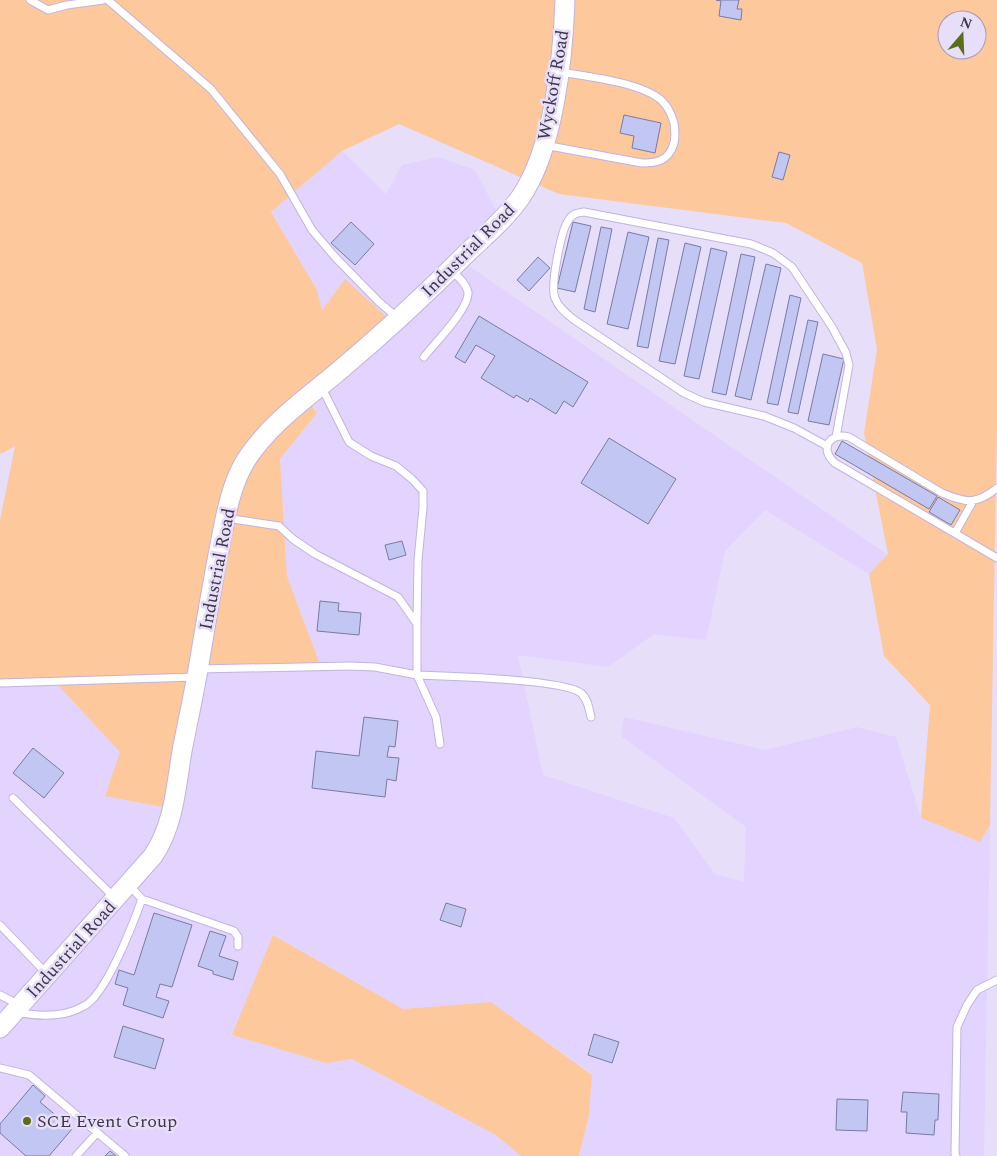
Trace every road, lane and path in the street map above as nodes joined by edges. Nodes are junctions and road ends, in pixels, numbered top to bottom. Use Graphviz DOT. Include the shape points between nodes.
graph roads {
  1 [pos="30,0"];
  2 [pos="103,0"];
  3 [pos="108,0"];
  4 [pos="565,0"];
  5 [pos="559,72"];
  6 [pos="544,145"];
  7 [pos="535,169"];
  8 [pos="450,270"];
  9 [pos="398,318"];
  10 [pos="424,357"];
  11 [pos="321,386"];
  12 [pos="836,437"];
  13 [pos="827,446"];
  14 [pos="997,488"];
  15 [pos="973,501"];
  16 [pos="225,518"];
  17 [pos="955,533"];
  18 [pos="997,558"];
  19 [pos="416,623"];
  20 [pos="197,674"];
  21 [pos="417,675"];
  22 [pos="0,683"];
  23 [pos="591,717"];
  24 [pos="440,744"];
  25 [pos="13,798"];
  26 [pos="128,884"];
  27 [pos="116,898"];
  28 [pos="142,900"];
  29 [pos="0,925"];
  30 [pos="238,946"];
  31 [pos="48,974"];
  32 [pos="997,980"];
  33 [pos="0,995"];
  34 [pos="17,1008"];
  35 [pos="0,1028"];
  36 [pos="0,1068"];
  37 [pos="97,1133"];
  38 [pos="76,1156"];
  39 [pos="124,1156"];
  40 [pos="956,1156"];
  1 -- 2 [label="lane" via="48,10"];
  3 -- 9 [label="lane" via="211,89 280,174 312,230"];
  4 -- 5 [label="street, Wyckoff Road"];
  5 -- 6 [label="street, Wyckoff Road"];
  5 -- 6 [label="lane" via="630,86 663,102 672,116 673,146 667,157 656,163 642,163"];
  6 -- 7 [label="street, Wyckoff Road"];
  7 -- 8 [label="street, Industrial Road" via="520,198"];
  8 -- 9 [label="street, Industrial Road"];
  8 -- 10 [label="lane" via="464,282 468,292 466,301"];
  9 -- 11 [label="street, Industrial Road"];
  11 -- 16 [label="street, Industrial Road" via="284,416 257,445 236,481"];
  11 -- 19 [label="lane" via="349,442 396,466 423,491"];
  12 -- 13 [label="lane"];
  12 -- 13 [label="lane" via="849,365 846,353 792,266 773,252 751,244 584,212 574,214 564,231 554,281 555,299 561,309 684,394 764,416"];
  12 -- 15 [label="lane" via="849,437 942,493"];
  13 -- 17 [label="lane" via="829,458 836,463"];
  14 -- 15 [label="lane" via="986,497"];
  15 -- 17 [label="lane"];
  16 -- 19 [label="lane" via="278,526 316,554 398,597"];
  16 -- 20 [label="street, Industrial Road"];
  17 -- 18 [label="lane"];
  19 -- 21 [label="lane"];
  20 -- 21 [label="lane" via="350,666"];
  20 -- 22 [label="lane"];
  20 -- 26 [label="street, Industrial Road" via="169,825 153,856"];
  21 -- 23 [label="lane" via="537,681 568,688 580,692"];
  21 -- 24 [label="lane" via="436,717"];
  25 -- 27 [label="lane"];
  26 -- 27 [label="street, Industrial Road"];
  26 -- 28 [label="lane"];
  27 -- 31 [label="street, Industrial Road"];
  28 -- 30 [label="lane" via="234,931"];
  28 -- 34 [label="lane" via="105,984 86,1006 62,1014 36,1016"];
  29 -- 31 [label="lane"];
  31 -- 34 [label="street, Industrial Road"];
  32 -- 40 [label="lane" via="977,990 957,1027"];
  33 -- 34 [label="lane"];
  34 -- 35 [label="street, Industrial Road"];
  36 -- 37 [label="lane" via="29,1075"];
  37 -- 38 [label="lane"];
  37 -- 39 [label="lane"];
}
